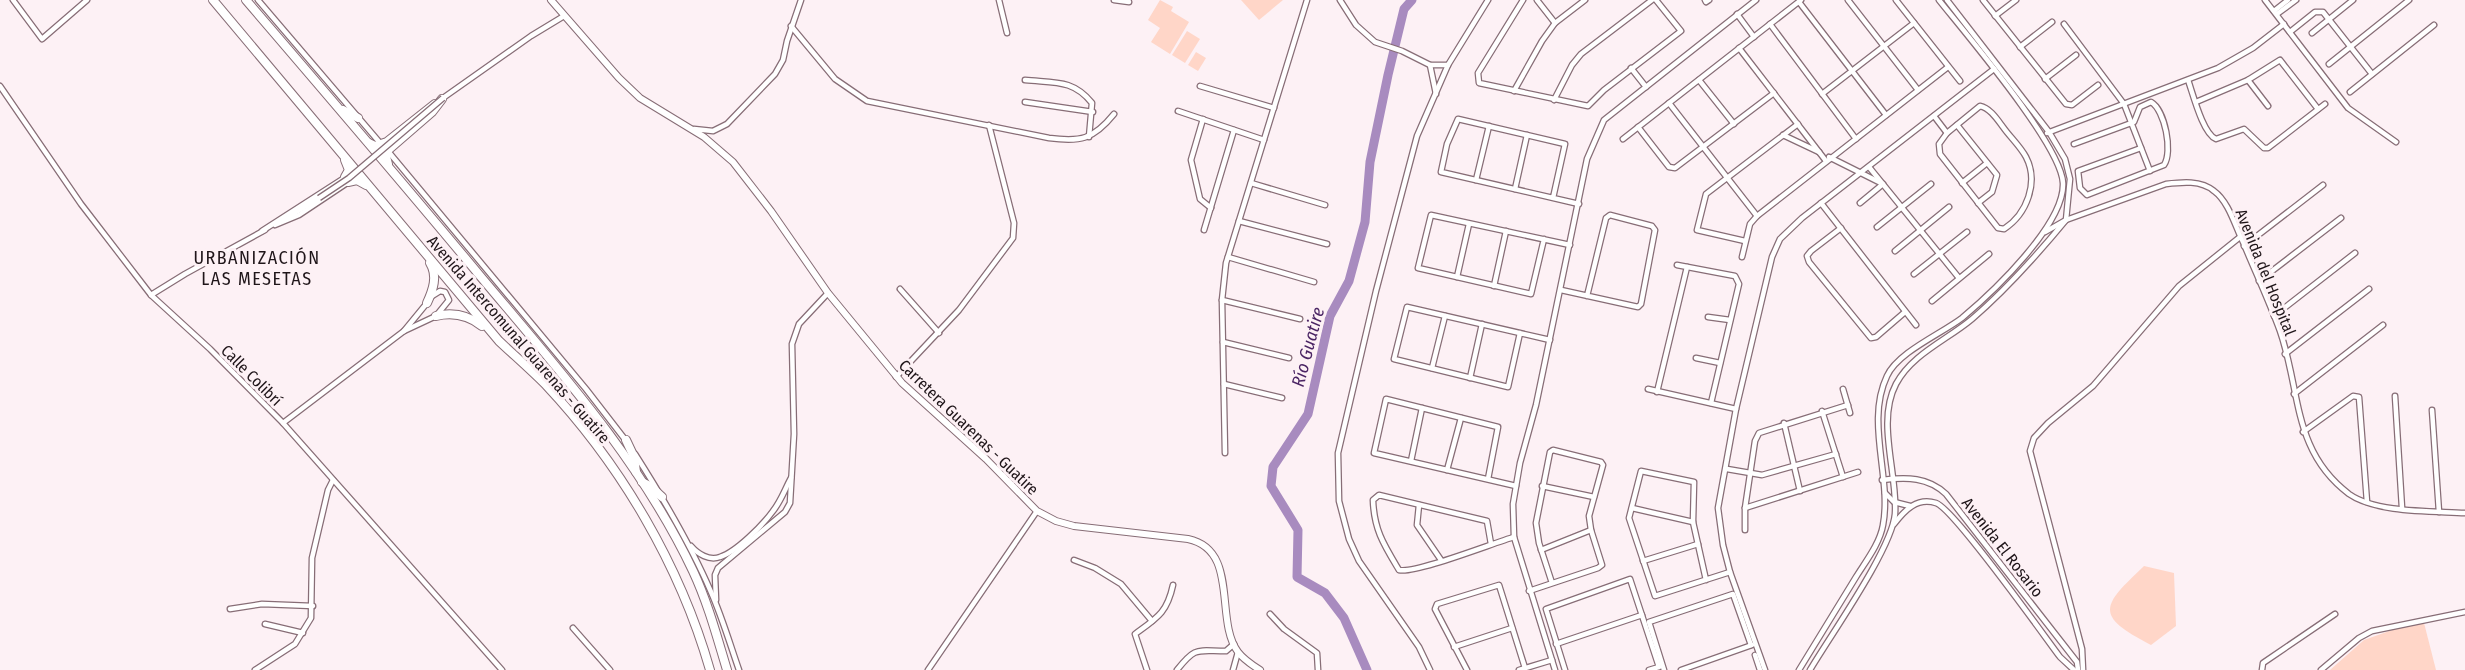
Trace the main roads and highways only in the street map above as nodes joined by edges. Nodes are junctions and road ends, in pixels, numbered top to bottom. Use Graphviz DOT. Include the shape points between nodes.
graph roads {
  1 [pos="213,0"];
  2 [pos="246,0"];
  3 [pos="551,0"];
  4 [pos="443,98"];
  5 [pos="337,106"];
  6 [pos="358,118"];
  7 [pos="369,142"];
  8 [pos="336,146"];
  9 [pos="384,148"];
  10 [pos="391,170"];
  11 [pos="377,194"];
  12 [pos="423,251"];
  13 [pos="428,303"];
  14 [pos="436,316"];
  15 [pos="499,341"];
  16 [pos="626,440"];
  17 [pos="636,474"];
  18 [pos="642,482"];
  19 [pos="662,497"];
  20 [pos="710,670"];
  21 [pos="727,670"];
  22 [pos="1260,670"];
  1 -- 8 [label="highway, Avenida Intercomunal Guarenas - Guatire"];
  2 -- 5 [label="highway, Avenida Intercomunal Guarenas - Guatire"];
  3 -- 22 [label="main road, Carretera Guarenas - Guatire" via="627,87 719,148 743,174 828,293 896,377 1037,511 1074,526 1188,539 1205,545 1220,571 1234,644"];
  4 -- 9 [label="highway"];
  5 -- 6 [label="highway"];
  5 -- 7 [label="highway, Avenida Intercomunal Guarenas - Guatire"];
  7 -- 9 [label="highway"];
  7 -- 10 [label="highway, Avenida Intercomunal Guarenas - Guatire"];
  8 -- 11 [label="highway, Avenida Intercomunal Guarenas - Guatire"];
  8 -- 11 [label="highway" via="349,166 347,180 357,180"];
  9 -- 10 [label="highway"];
  10 -- 17 [label="highway, Avenida Intercomunal Guarenas - Guatire" via="609,431"];
  11 -- 12 [label="highway, Avenida Intercomunal Guarenas - Guatire"];
  12 -- 13 [label="highway" via="434,276"];
  12 -- 15 [label="highway, Avenida Intercomunal Guarenas - Guatire"];
  14 -- 15 [label="highway" via="455,314 471,319"];
  15 -- 20 [label="highway, Avenida Intercomunal Guarenas - Guatire" via="546,386 596,445 625,488 651,529 675,579"];
  16 -- 17 [label="highway"];
  17 -- 18 [label="highway, Avenida Intercomunal Guarenas - Guatire"];
  18 -- 19 [label="highway"];
  18 -- 21 [label="highway, Avenida Intercomunal Guarenas - Guatire" via="693,571"];
}
